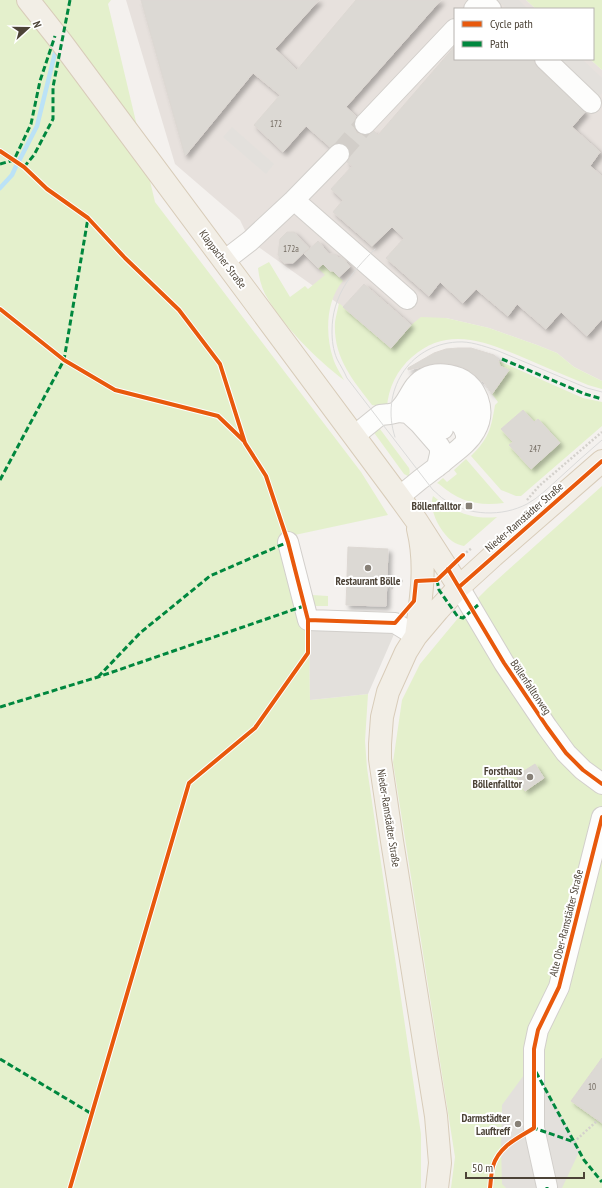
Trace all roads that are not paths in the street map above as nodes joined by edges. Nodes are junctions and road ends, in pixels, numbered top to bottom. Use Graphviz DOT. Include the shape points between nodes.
graph roads {
  1 [pos="28,0"];
  2 [pos="482,0"];
  3 [pos="475,8"];
  4 [pos="490,8"];
  5 [pos="454,30"];
  6 [pos="545,60"];
  7 [pos="591,102"];
  8 [pos="366,124"];
  9 [pos="339,154"];
  10 [pos="294,200"];
  11 [pos="224,261"];
  12 [pos="408,299"];
  13 [pos="406,400"];
  14 [pos="354,436"];
  15 [pos="465,441"];
  16 [pos="602,461"];
  17 [pos="437,466"];
  18 [pos="399,497"];
  19 [pos="416,520"];
  20 [pos="288,542"];
  21 [pos="459,587"];
  22 [pos="416,636"];
  23 [pos="602,784"];
  24 [pos="602,817"];
  25 [pos="437,1188"];
  26 [pos="547,1188"];
  1 -- 11 [label="main road, Klappacher Straße"];
  2 -- 3 [label="street"];
  2 -- 4 [label="street"];
  5 -- 8 [label="street"];
  6 -- 7 [label="street"];
  9 -- 10 [label="street"];
  10 -- 11 [label="street" via="250,241"];
  10 -- 12 [label="street"];
  11 -- 14 [label="main road, Klappacher Straße"];
  13 -- 14 [label="street" via="390,414 380,415"];
  13 -- 15 [label="street" via="419,385 424,386 463,427"];
  13 -- 15 [label="street" via="423,379 432,375 457,377 471,386 477,397 480,416"];
  13 -- 17 [label="street" via="402,412 408,413 420,424 441,450"];
  14 -- 18 [label="main road, Klappacher Straße"];
  15 -- 17 [label="street"];
  16 -- 21 [label="main road, Nieder-Ramstädter Straße"];
  17 -- 18 [label="street"];
  18 -- 19 [label="main road, Klappacher Straße"];
  19 -- 21 [label="main road, Klappacher Straße"];
  19 -- 22 [label="main road, Klappacher Straße" via="423,558"];
  20 -- 22 [label="street" via="308,620 395,623"];
  21 -- 22 [label="main road, Nieder-Ramstädter Straße"];
  21 -- 23 [label="street, Böllenfalltorweg" via="504,663 547,727 566,753"];
  22 -- 25 [label="main road, Nieder-Ramstädter Straße" via="388,692 382,717 380,759 436,1116 440,1163"];
  24 -- 26 [label="street, Alte Ober-Ramstädter Straße" via="559,987 538,1030 534,1049 534,1128"];
}
